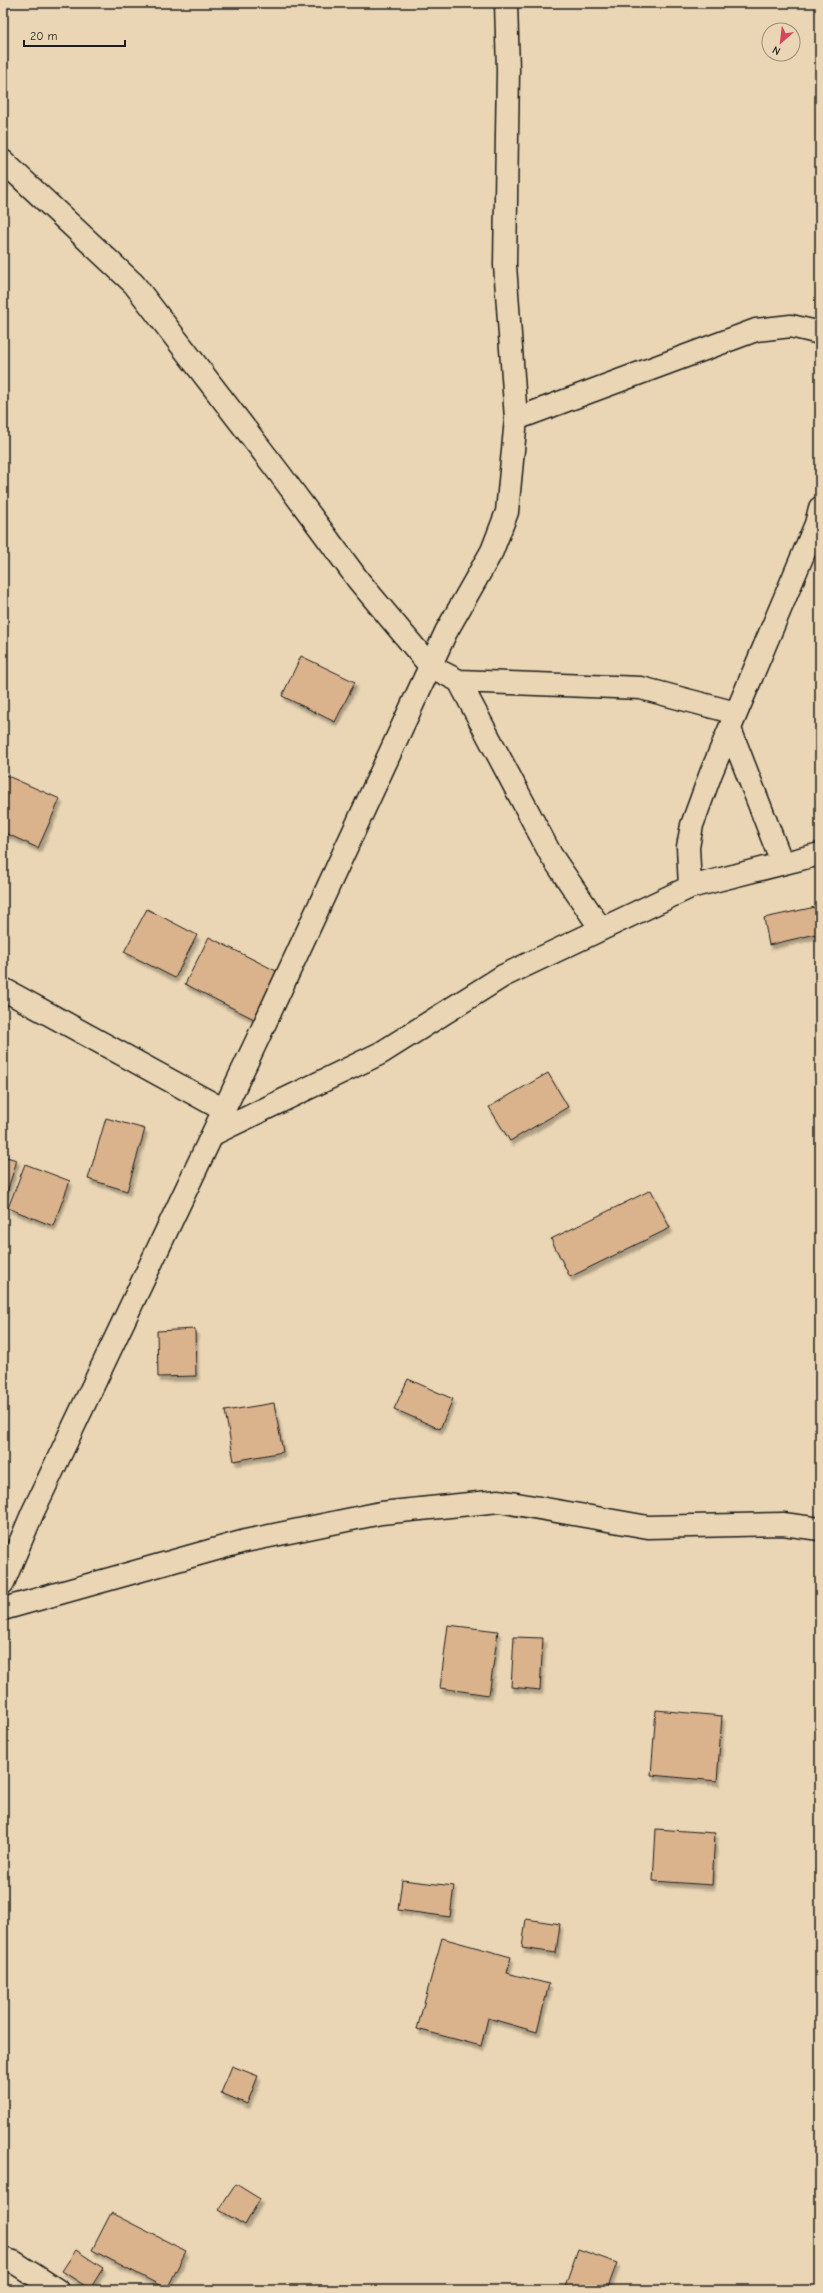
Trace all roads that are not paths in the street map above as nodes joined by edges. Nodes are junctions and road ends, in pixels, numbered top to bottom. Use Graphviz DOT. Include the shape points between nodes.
graph roads {
  1 [pos="506,3"];
  2 [pos="3,161"];
  3 [pos="820,333"];
  4 [pos="516,419"];
  5 [pos="820,508"];
  6 [pos="430,666"];
  7 [pos="459,680"];
  8 [pos="733,721"];
  9 [pos="820,854"];
  10 [pos="782,864"];
  11 [pos="690,887"];
  12 [pos="601,928"];
  13 [pos="3,989"];
  14 [pos="224,1110"];
  15 [pos="213,1134"];
  16 [pos="820,1529"];
  17 [pos="3,1583"];
  18 [pos="3,1609"];
  19 [pos="3,2259"];
  20 [pos="57,2290"];
  1 -- 4 [label="street" via="508,70 505,264"];
  2 -- 6 [label="street" via="134,284 359,581"];
  3 -- 4 [label="street" via="791,326 756,330"];
  4 -- 6 [label="street" via="507,512 492,551 446,632"];
  5 -- 8 [label="street" via="816,524"];
  6 -- 7 [label="street"];
  6 -- 14 [label="street"];
  7 -- 8 [label="street" via="641,688"];
  7 -- 12 [label="street" via="551,855"];
  8 -- 10 [label="street"];
  8 -- 11 [label="street" via="692,825 688,847"];
  9 -- 10 [label="street"];
  10 -- 11 [label="street"];
  11 -- 12 [label="street"];
  12 -- 15 [label="street" via="503,976 381,1054"];
  13 -- 14 [label="street"];
  14 -- 15 [label="street"];
  15 -- 17 [label="street" via="33,1512"];
  16 -- 18 [label="street" via="783,1524 648,1527 499,1501 381,1513 245,1541"];
  19 -- 20 [label="street" via="14,2262"];
}
